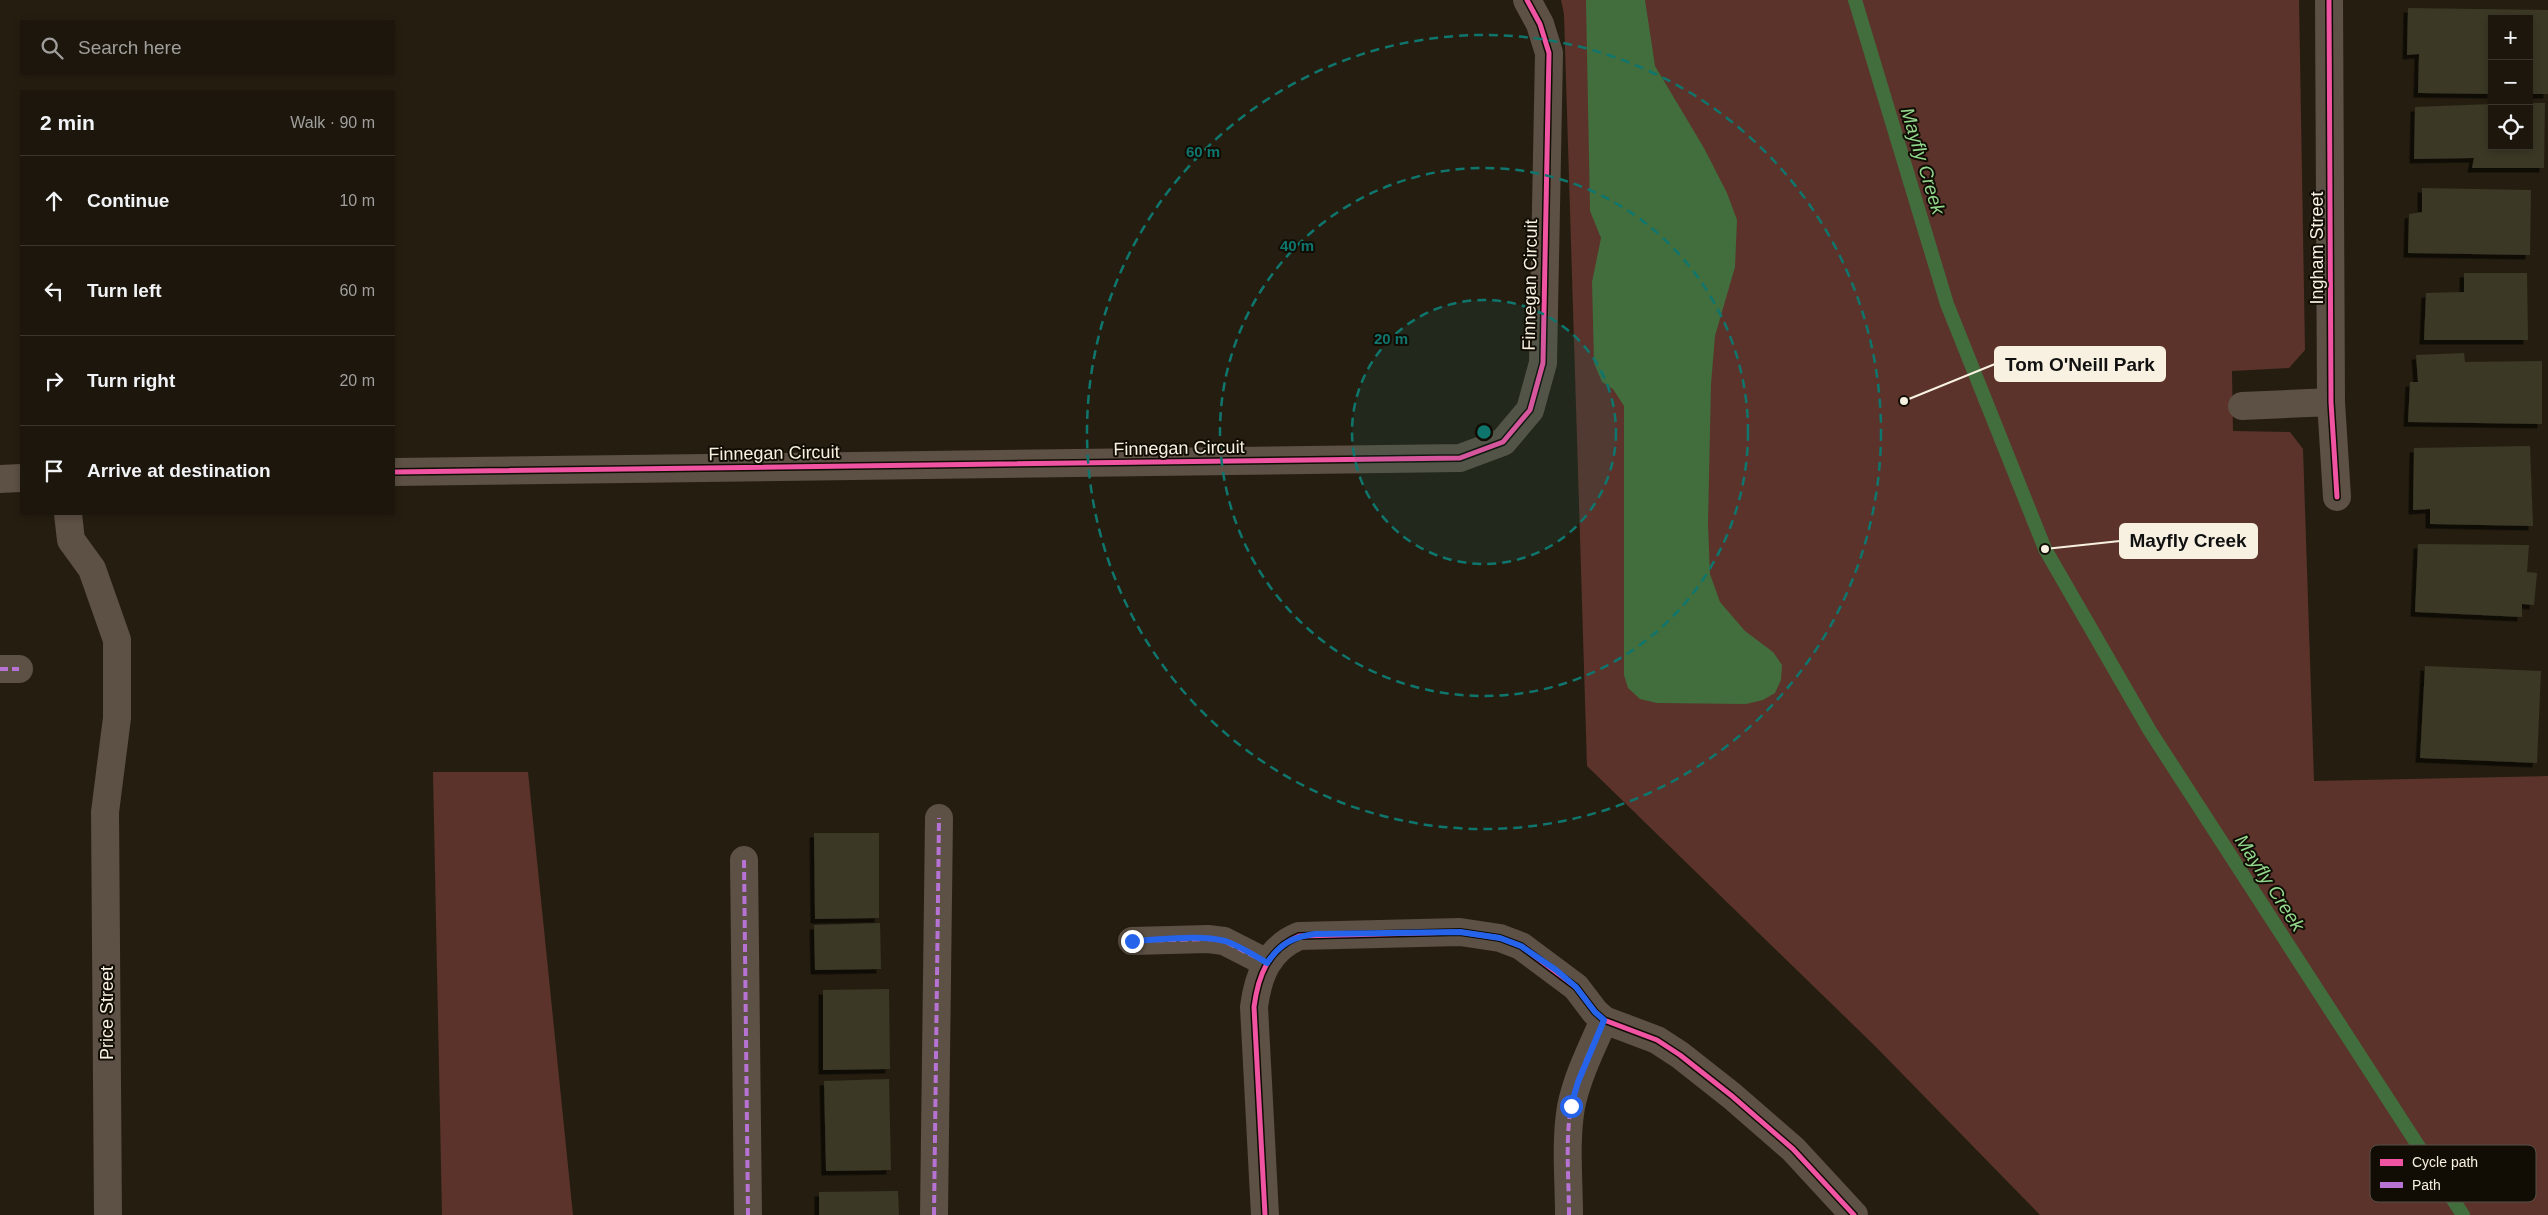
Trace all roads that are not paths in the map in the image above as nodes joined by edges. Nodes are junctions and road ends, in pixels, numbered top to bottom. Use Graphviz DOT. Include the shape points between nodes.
graph roads {
  1 [pos="1526,0"];
  2 [pos="2330,0"];
  3 [pos="2331,402"];
  4 [pos="2242,406"];
  5 [pos="395,472"];
  6 [pos="20,478"];
  7 [pos="0,479"];
  8 [pos="2337,496"];
  9 [pos="68,515"];
  10 [pos="939,818"];
  11 [pos="744,860"];
  12 [pos="1132,941"];
  13 [pos="1267,963"];
  14 [pos="1604,1020"];
  15 [pos="108,1215"];
  16 [pos="748,1215"];
  17 [pos="934,1215"];
  18 [pos="1265,1215"];
  19 [pos="1569,1215"];
  20 [pos="1854,1215"];
  1 -- 5 [label="street, Finnegan Circuit" via="1540,24 1548,53 1543,363 1530,410 1503,442 1460,458"];
  2 -- 3 [label="street, Ingham Street"];
  3 -- 4 [label="street"];
  3 -- 8 [label="street, Ingham Street"];
  6 -- 7 [label="street"];
  9 -- 15 [label="street, Price Street" via="71,540 92,569 117,640 117,718 105,812"];
  10 -- 17 [label="street"];
  11 -- 16 [label="street"];
  12 -- 13 [label="street" via="1224,941"];
  13 -- 14 [label="street" via="1276,949 1299,936 1481,934 1521,946 1534,955 1576,987"];
  13 -- 18 [label="street" via="1260,977 1254,1008"];
  14 -- 19 [label="street" via="1571,1106 1568,1129"];
  14 -- 20 [label="street" via="1657,1040 1680,1055 1793,1149"];
}
